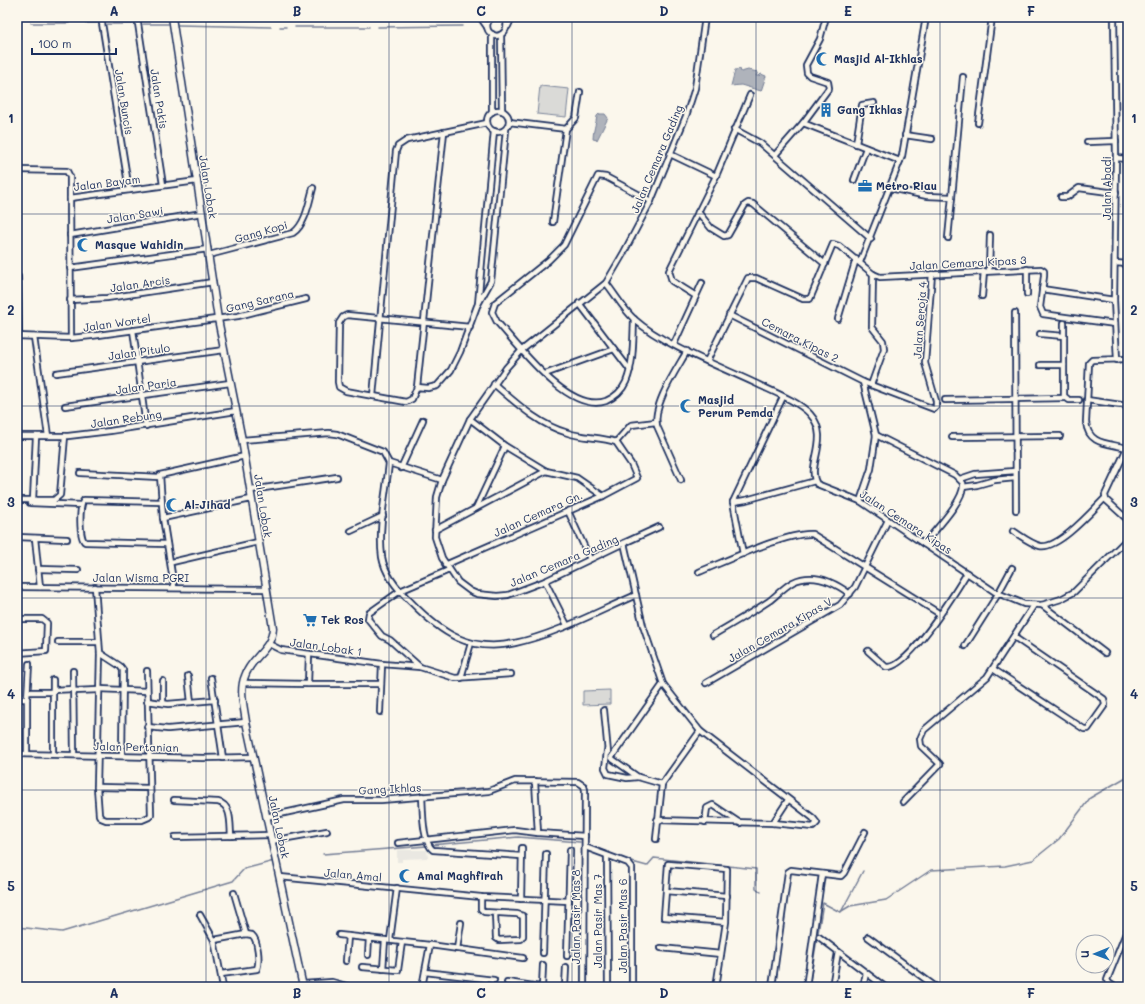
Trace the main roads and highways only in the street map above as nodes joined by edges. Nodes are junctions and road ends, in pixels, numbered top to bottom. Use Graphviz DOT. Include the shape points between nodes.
graph roads {
  1 [pos="172,17"];
  2 [pos="303,986"];
  1 -- 2 [label="main road, Jalan Lobak" via="218,319 245,456 273,628 269,644 249,666 243,683 246,722"];
}
